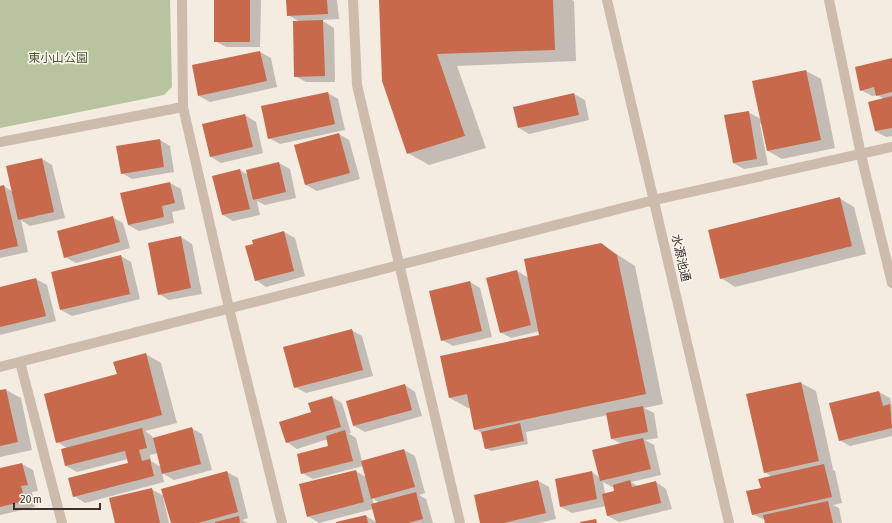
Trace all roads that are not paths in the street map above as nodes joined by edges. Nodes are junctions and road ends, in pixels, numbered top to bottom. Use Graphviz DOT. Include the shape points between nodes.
graph roads {
  1 [pos="182,0"];
  2 [pos="353,0"];
  3 [pos="607,0"];
  4 [pos="829,0"];
  5 [pos="183,107"];
  6 [pos="0,142"];
  7 [pos="892,147"];
  8 [pos="861,155"];
  9 [pos="654,200"];
  10 [pos="398,264"];
  11 [pos="892,283"];
  12 [pos="229,308"];
  13 [pos="20,362"];
  14 [pos="0,366"];
  15 [pos="62,523"];
  16 [pos="282,523"];
  17 [pos="460,523"];
  18 [pos="729,523"];
  1 -- 5 [label="street"];
  2 -- 10 [label="street" via="357,85"];
  3 -- 9 [label="street, 水源池通"];
  4 -- 8 [label="street"];
  5 -- 6 [label="street"];
  5 -- 12 [label="street"];
  7 -- 8 [label="street"];
  8 -- 9 [label="street"];
  8 -- 11 [label="street"];
  9 -- 10 [label="street"];
  9 -- 18 [label="street, 水源池通"];
  10 -- 12 [label="street"];
  10 -- 17 [label="street"];
  12 -- 13 [label="street"];
  12 -- 16 [label="street"];
  13 -- 14 [label="street"];
  13 -- 15 [label="street"];
}
